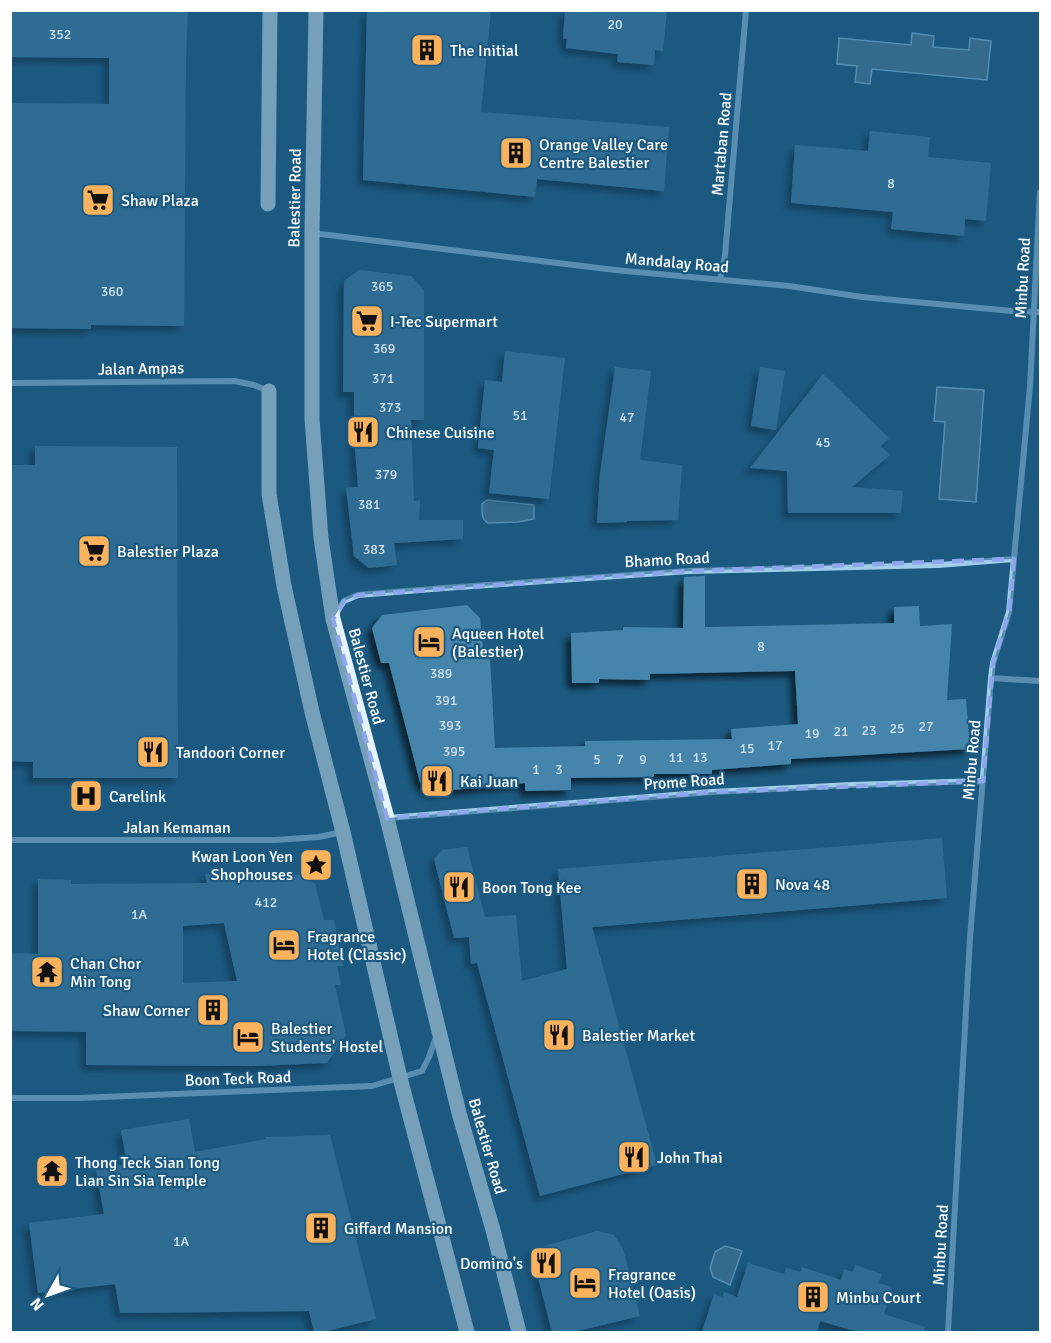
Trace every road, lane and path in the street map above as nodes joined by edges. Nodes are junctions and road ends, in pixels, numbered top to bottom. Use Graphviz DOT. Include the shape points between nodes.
graph roads {
  1 [pos="270,10"];
  2 [pos="316,10"];
  3 [pos="746,10"];
  4 [pos="1041,192"];
  5 [pos="268,204"];
  6 [pos="312,232"];
  7 [pos="720,279"];
  8 [pos="1037,312"];
  9 [pos="10,383"];
  10 [pos="269,391"];
  11 [pos="1014,560"];
  12 [pos="333,619"];
  13 [pos="991,678"];
  14 [pos="1041,681"];
  15 [pos="983,781"];
  16 [pos="387,818"];
  17 [pos="343,832"];
  18 [pos="10,840"];
  19 [pos="438,1031"];
  20 [pos="400,1078"];
  21 [pos="10,1098"];
  22 [pos="467,1332"];
  23 [pos="519,1332"];
  24 [pos="948,1332"];
  1 -- 5 [label="main road, Balestier Road"];
  2 -- 6 [label="main road, Balestier Road"];
  3 -- 7 [label="street, Martaban Road"];
  4 -- 8 [label="street, Minbu Road"];
  6 -- 7 [label="street, Mandalay Road" via="615,270"];
  6 -- 12 [label="main road, Balestier Road" via="312,419 321,538"];
  7 -- 8 [label="street, Mandalay Road" via="862,297"];
  8 -- 11 [label="street, Minbu Road"];
  9 -- 10 [label="street, Jalan Ampas" via="234,381"];
  10 -- 17 [label="main road" via="269,494 282,575"];
  11 -- 12 [label="street, Bhamo Road" via="689,571 358,595 344,601"];
  11 -- 13 [label="street, Minbu Road" via="1010,612"];
  12 -- 16 [label="main road, Balestier Road"];
  13 -- 14 [label="street"];
  13 -- 15 [label="street, Minbu Road"];
  15 -- 16 [label="street, Prome Road" via="712,792"];
  15 -- 24 [label="street, Minbu Road" via="970,938"];
  16 -- 19 [label="main road, Balestier Road"];
  17 -- 18 [label="street, Jalan Kemaman" via="275,840"];
  17 -- 20 [label="main road"];
  19 -- 20 [label="street, Boon Teck Road" via="422,1071"];
  19 -- 23 [label="main road, Balestier Road"];
  20 -- 21 [label="street, Boon Teck Road" via="372,1086"];
  20 -- 22 [label="main road"];
}
